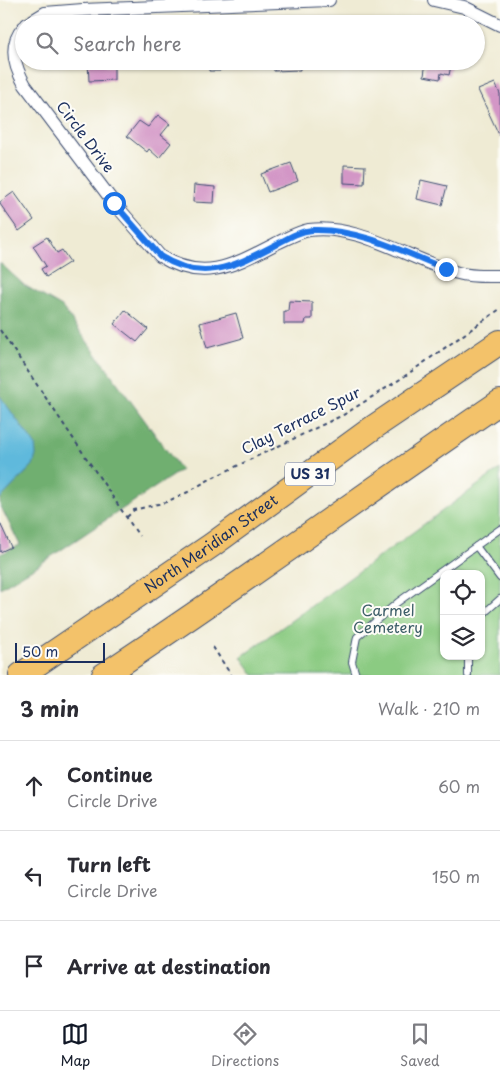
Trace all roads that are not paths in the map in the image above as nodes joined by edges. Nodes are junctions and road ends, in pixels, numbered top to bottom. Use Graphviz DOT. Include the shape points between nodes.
graph roads {
  1 [pos="329,0"];
  2 [pos="434,0"];
  3 [pos="42,15"];
  4 [pos="480,15"];
  5 [pos="485,18"];
  6 [pos="500,25"];
  7 [pos="15,44"];
  8 [pos="15,62"];
  9 [pos="18,70"];
  10 [pos="500,276"];
  11 [pos="500,342"];
  12 [pos="500,402"];
  13 [pos="500,529"];
  14 [pos="476,546"];
  15 [pos="500,578"];
  16 [pos="500,599"];
  17 [pos="482,615"];
  18 [pos="468,660"];
  19 [pos="21,675"];
  20 [pos="104,675"];
  21 [pos="356,675"];
  22 [pos="468,675"];
  1 -- 3 [label="street" via="83,10"];
  2 -- 4 [label="street" via="464,7"];
  5 -- 6 [label="street"];
  7 -- 8 [label="street, Circle Drive"];
  9 -- 10 [label="street, Circle Drive" via="25,85 114,203 160,256 170,262 189,270 213,270 237,264 296,234 331,230 387,245 458,273 474,277"];
  11 -- 19 [label="highway, North Meridian Street / US 31"];
  12 -- 20 [label="highway"];
  13 -- 14 [label="lane"];
  14 -- 15 [label="lane"];
  14 -- 21 [label="lane" via="398,602 357,637 352,662"];
  16 -- 17 [label="lane"];
  18 -- 22 [label="lane"];
}
